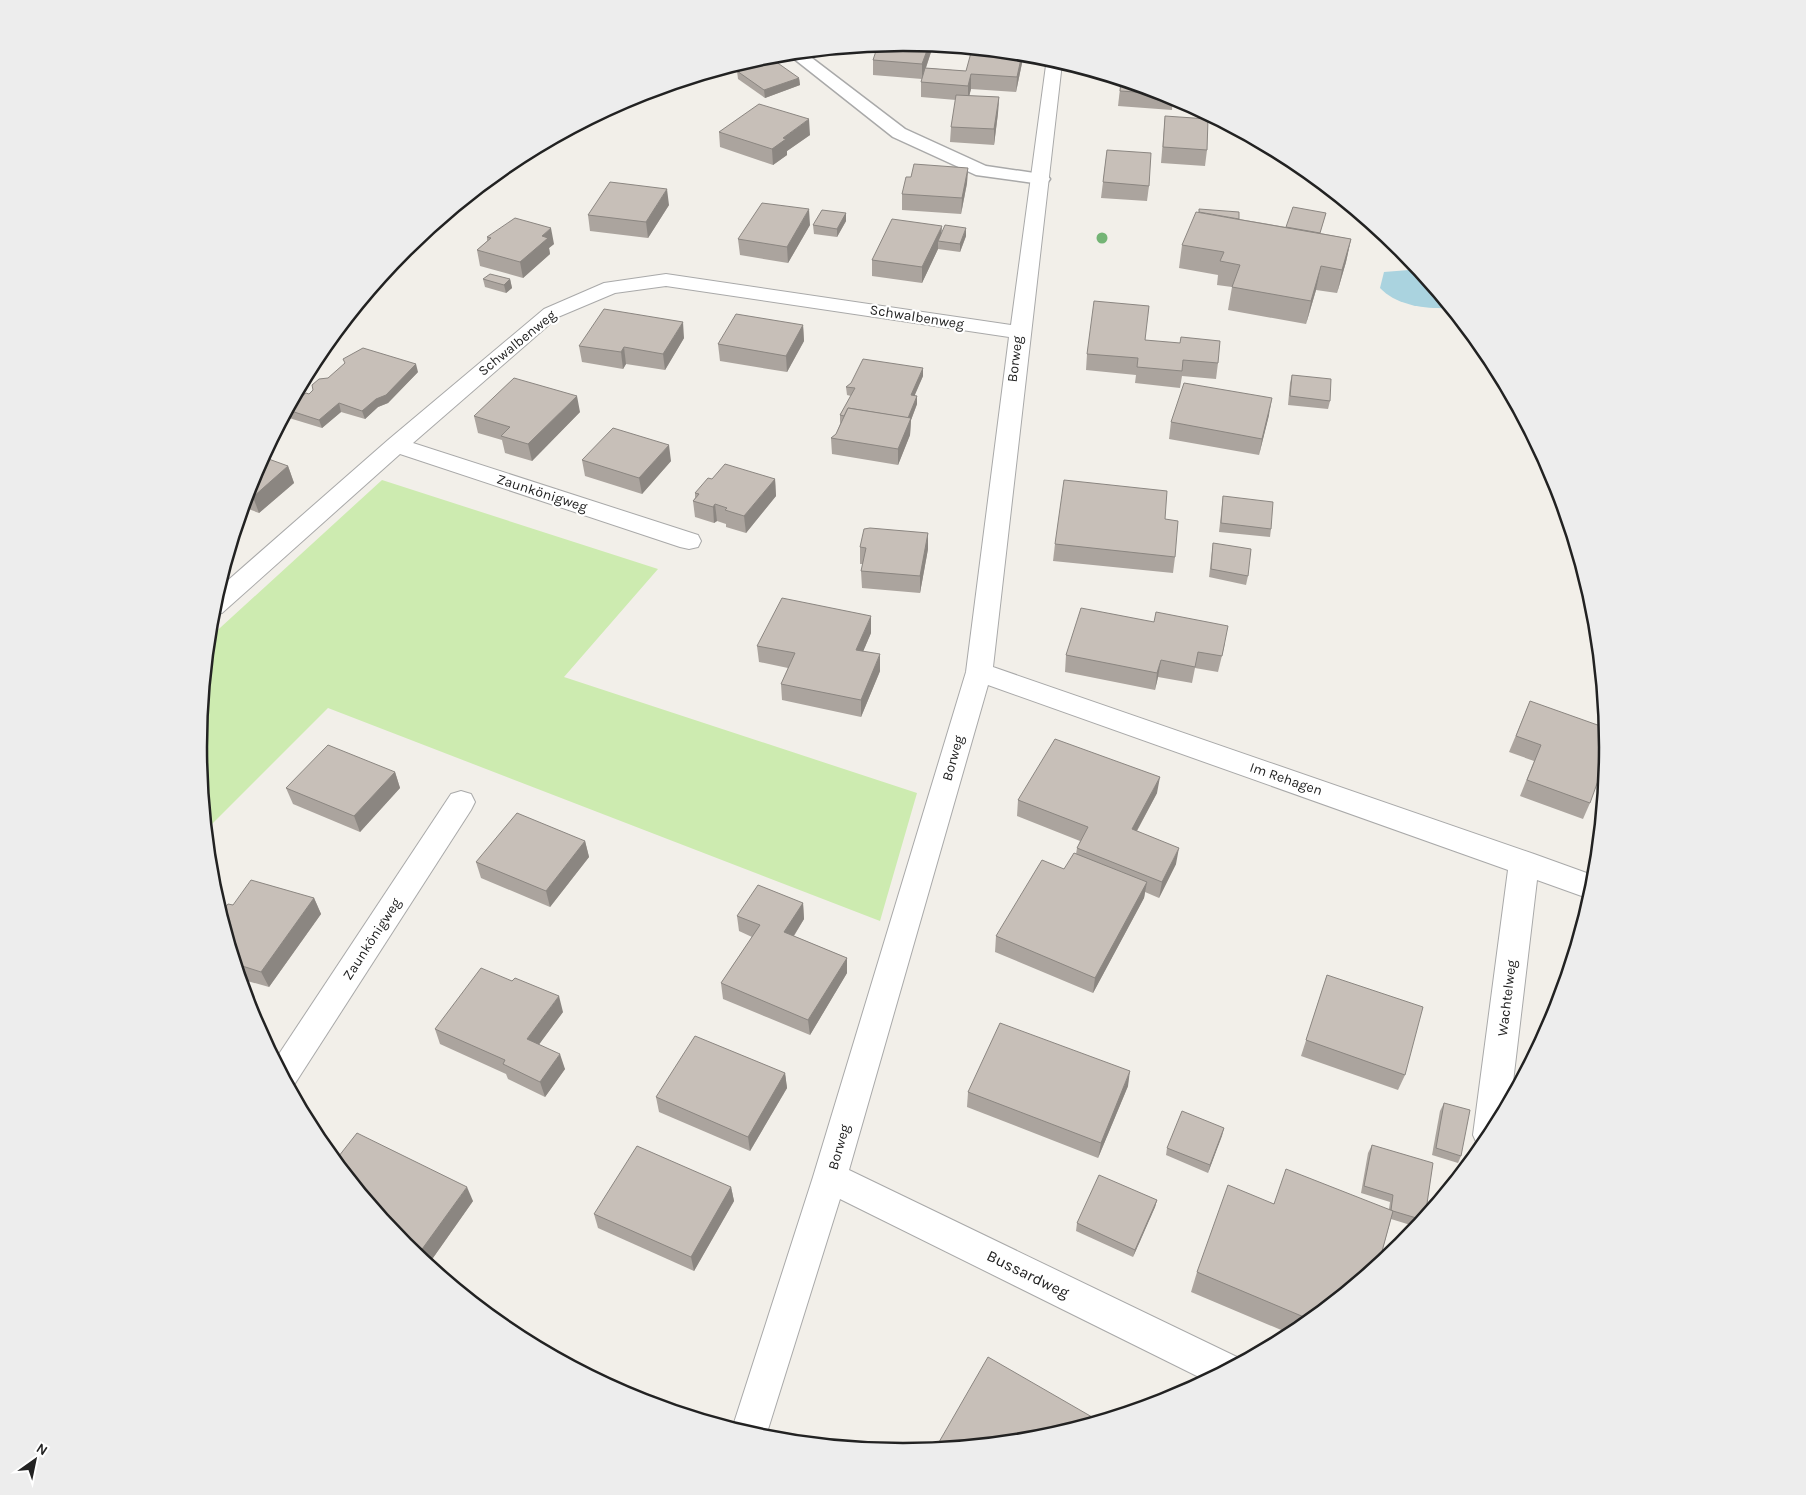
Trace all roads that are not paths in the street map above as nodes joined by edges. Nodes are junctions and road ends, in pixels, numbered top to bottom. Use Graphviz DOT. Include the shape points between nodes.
graph roads {
  1 [pos="802,59"];
  2 [pos="1053,68"];
  3 [pos="1041,179"];
  4 [pos="1018,332"];
  5 [pos="396,445"];
  6 [pos="689,541"];
  7 [pos="223,597"];
  8 [pos="979,672"];
  9 [pos="461,802"];
  10 [pos="1524,862"];
  11 [pos="1586,885"];
  12 [pos="287,1070"];
  13 [pos="1492,1118"];
  14 [pos="830,1177"];
  15 [pos="1220,1367"];
  16 [pos="751,1426"];
  1 -- 3 [label="lane" via="899,133 982,171"];
  2 -- 3 [label="street, Borweg"];
  3 -- 4 [label="street, Borweg"];
  4 -- 5 [label="street, Schwalbenweg" via="666,280 611,287 551,313"];
  4 -- 8 [label="street, Borweg"];
  5 -- 6 [label="street, Zaunkönigweg"];
  5 -- 7 [label="street, Schwalbenweg"];
  8 -- 10 [label="street, Im Rehagen"];
  8 -- 14 [label="street, Borweg"];
  9 -- 12 [label="street, Zaunkönigweg"];
  10 -- 11 [label="street, Im Rehagen"];
  10 -- 13 [label="street, Wachtelweg"];
  14 -- 15 [label="street, Bussardweg"];
  14 -- 16 [label="street, Borweg"];
}
